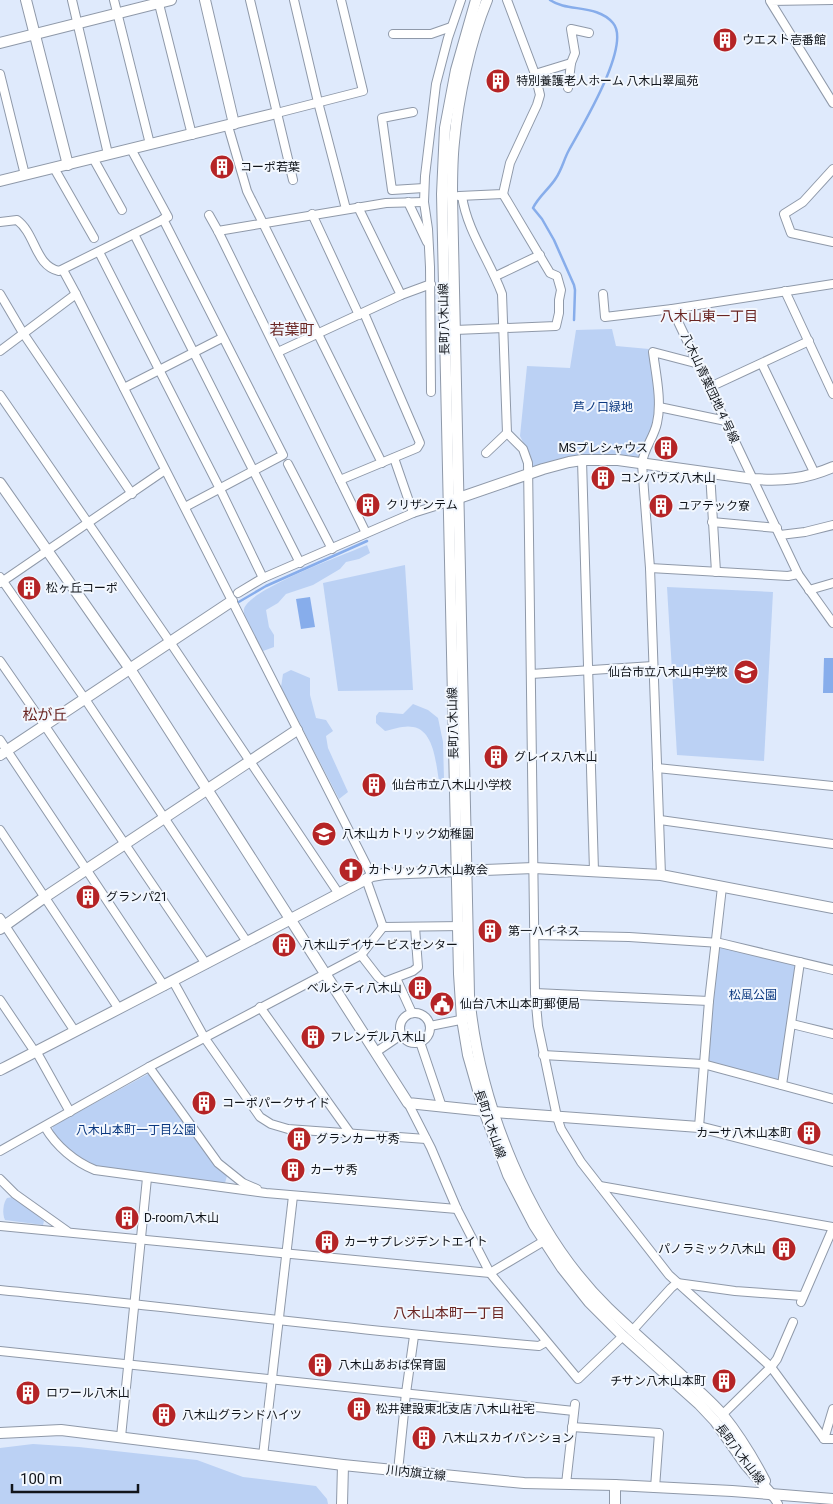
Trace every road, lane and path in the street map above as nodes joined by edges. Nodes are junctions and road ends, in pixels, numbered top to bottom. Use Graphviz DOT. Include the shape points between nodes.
graph roads {
  1 [pos="26,0"];
  2 [pos="72,0"];
  3 [pos="114,0"];
  4 [pos="171,0"];
  5 [pos="205,0"];
  6 [pos="250,0"];
  7 [pos="294,0"];
  8 [pos="341,0"];
  9 [pos="461,0"];
  10 [pos="476,0"];
  11 [pos="487,0"];
  12 [pos="507,0"];
  13 [pos="833,0"];
  14 [pos="770,1"];
  15 [pos="158,2"];
  16 [pos="117,13"];
  17 [pos="78,22"];
  18 [pos="451,27"];
  19 [pos="34,33"];
  20 [pos="588,33"];
  21 [pos="393,34"];
  22 [pos="0,42"];
  23 [pos="571,63"];
  24 [pos="0,74"];
  25 [pos="535,74"];
  26 [pos="833,87"];
  27 [pos="568,88"];
  28 [pos="825,91"];
  29 [pos="318,102"];
  30 [pos="833,104"];
  31 [pos="413,112"];
  32 [pos="277,113"];
  33 [pos="231,125"];
  34 [pos="192,135"];
  35 [pos="150,144"];
  36 [pos="131,149"];
  37 [pos="108,154"];
  38 [pos="93,158"];
  39 [pos="68,165"];
  40 [pos="54,168"];
  41 [pos="833,170"];
  42 [pos="25,175"];
  43 [pos="293,180"];
  44 [pos="0,181"];
  45 [pos="424,188"];
  46 [pos="503,194"];
  47 [pos="457,196"];
  48 [pos="408,202"];
  49 [pos="424,202"];
  50 [pos="358,207"];
  51 [pos="346,209"];
  52 [pos="122,210"];
  53 [pos="312,214"];
  54 [pos="209,215"];
  55 [pos="163,219"];
  56 [pos="0,222"];
  57 [pos="264,224"];
  58 [pos="218,231"];
  59 [pos="134,234"];
  60 [pos="94,238"];
  61 [pos="833,242"];
  62 [pos="429,246"];
  63 [pos="99,252"];
  64 [pos="540,255"];
  65 [pos="63,270"];
  66 [pos="496,276"];
  67 [pos="430,284"];
  68 [pos="833,284"];
  69 [pos="785,291"];
  70 [pos="0,294"];
  71 [pos="76,294"];
  72 [pos="603,294"];
  73 [pos="401,295"];
  74 [pos="672,309"];
  75 [pos="361,314"];
  76 [pos="503,329"];
  77 [pos="454,330"];
  78 [pos="23,333"];
  79 [pos="318,333"];
  80 [pos="222,338"];
  81 [pos="809,341"];
  82 [pos="0,351"];
  83 [pos="278,352"];
  84 [pos="193,353"];
  85 [pos="699,364"];
  86 [pos="762,364"];
  87 [pos="160,370"];
  88 [pos="710,387"];
  89 [pos="124,388"];
  90 [pos="431,392"];
  91 [pos="833,394"];
  92 [pos="0,395"];
  93 [pos="659,407"];
  94 [pos="726,422"];
  95 [pos="507,433"];
  96 [pos="486,453"];
  97 [pos="394,458"];
  98 [pos="582,460"];
  99 [pos="382,463"];
  100 [pos="288,464"];
  101 [pos="642,464"];
  102 [pos="833,467"];
  103 [pos="165,470"];
  104 [pos="253,471"];
  105 [pos="710,472"];
  106 [pos="528,474"];
  107 [pos="815,474"];
  108 [pos="754,479"];
  109 [pos="340,480"];
  110 [pos="0,483"];
  111 [pos="220,489"];
  112 [pos="132,494"];
  113 [pos="458,499"];
  114 [pos="448,502"];
  115 [pos="185,507"];
  116 [pos="413,513"];
  117 [pos="712,522"];
  118 [pos="88,523"];
  119 [pos="833,525"];
  120 [pos="778,532"];
  121 [pos="366,533"];
  122 [pos="332,549"];
  123 [pos="48,550"];
  124 [pos="300,563"];
  125 [pos="650,568"];
  126 [pos="716,572"];
  127 [pos="798,574"];
  128 [pos="263,578"];
  129 [pos="1,580"];
  130 [pos="833,583"];
  131 [pos="809,590"];
  132 [pos="235,597"];
  133 [pos="833,623"];
  134 [pos="170,642"];
  135 [pos="0,661"];
  136 [pos="653,666"];
  137 [pos="130,669"];
  138 [pos="589,670"];
  139 [pos="531,674"];
  140 [pos="85,699"];
  141 [pos="45,726"];
  142 [pos="297,730"];
  143 [pos="0,740"];
  144 [pos="3,752"];
  145 [pos="250,762"];
  146 [pos="657,768"];
  147 [pos="833,786"];
  148 [pos="207,790"];
  149 [pos="165,818"];
  150 [pos="660,820"];
  151 [pos="0,830"];
  152 [pos="833,844"];
  153 [pos="125,845"];
  154 [pos="534,868"];
  155 [pos="88,870"];
  156 [pos="462,871"];
  157 [pos="594,871"];
  158 [pos="661,875"];
  159 [pos="369,878"];
  160 [pos="722,887"];
  161 [pos="338,894"];
  162 [pos="45,897"];
  163 [pos="833,908"];
  164 [pos="290,921"];
  165 [pos="2,924"];
  166 [pos="463,926"];
  167 [pos="383,927"];
  168 [pos="415,927"];
  169 [pos="535,935"];
  170 [pos="247,942"];
  171 [pos="717,943"];
  172 [pos="361,955"];
  173 [pos="800,962"];
  174 [pos="206,964"];
  175 [pos="833,970"];
  176 [pos="324,973"];
  177 [pos="396,978"];
  178 [pos="168,984"];
  179 [pos="535,993"];
  180 [pos="0,1000"];
  181 [pos="709,1001"];
  182 [pos="260,1007"];
  183 [pos="119,1009"];
  184 [pos="412,1013"];
  185 [pos="466,1018"];
  186 [pos="792,1024"];
  187 [pos="430,1026"];
  188 [pos="74,1030"];
  189 [pos="833,1034"];
  190 [pos="401,1035"];
  191 [pos="204,1038"];
  192 [pos="420,1042"];
  193 [pos="36,1052"];
  194 [pos="376,1052"];
  195 [pos="543,1055"];
  196 [pos="703,1064"];
  197 [pos="149,1067"];
  198 [pos="0,1070"];
  199 [pos="782,1085"];
  200 [pos="833,1098"];
  201 [pos="408,1103"];
  202 [pos="442,1107"];
  203 [pos="70,1112"];
  204 [pos="489,1112"];
  205 [pos="557,1117"];
  206 [pos="45,1127"];
  207 [pos="699,1127"];
  208 [pos="350,1134"];
  209 [pos="426,1139"];
  210 [pos="0,1151"];
  211 [pos="833,1161"];
  212 [pos="147,1178"];
  213 [pos="0,1179"];
  214 [pos="600,1186"];
  215 [pos="266,1193"];
  216 [pos="293,1196"];
  217 [pos="456,1209"];
  218 [pos="0,1226"];
  219 [pos="833,1228"];
  220 [pos="69,1232"];
  221 [pos="141,1239"];
  222 [pos="544,1242"];
  223 [pos="287,1254"];
  224 [pos="490,1273"];
  225 [pos="678,1283"];
  226 [pos="0,1290"];
  227 [pos="134,1304"];
  228 [pos="279,1321"];
  229 [pos="793,1322"];
  230 [pos="627,1333"];
  231 [pos="414,1336"];
  232 [pos="546,1342"];
  233 [pos="0,1351"];
  234 [pos="128,1364"];
  235 [pos="771,1368"];
  236 [pos="272,1380"];
  237 [pos="406,1394"];
  238 [pos="833,1409"];
  239 [pos="722,1415"];
  240 [pos="572,1427"];
  241 [pos="0,1432"];
  242 [pos="121,1437"];
  243 [pos="824,1439"];
  244 [pos="833,1440"];
  245 [pos="263,1456"];
  246 [pos="343,1465"];
  247 [pos="398,1471"];
  248 [pos="566,1484"];
  249 [pos="615,1485"];
  250 [pos="656,1488"];
  251 [pos="833,1499"];
  252 [pos="775,1500"];
  253 [pos="342,1504"];
  254 [pos="615,1504"];
  1 -- 19 [label="street"];
  2 -- 17 [label="street"];
  3 -- 16 [label="street"];
  4 -- 15 [label="street"];
  5 -- 33 [label="street"];
  6 -- 32 [label="street"];
  7 -- 29 [label="street"];
  8 -- 29 [label="street" via="363,91"];
  9 -- 18 [label="street"];
  10 -- 114 [label="street, 長町八木山線" via="456,70 445,128 442,194"];
  11 -- 47 [label="street" via="464,79 454,142"];
  12 -- 25 [label="street"];
  13 -- 14 [label="street"];
  14 -- 28 [label="street"];
  15 -- 16 [label="street"];
  15 -- 34 [label="street"];
  16 -- 17 [label="street"];
  16 -- 35 [label="street"];
  17 -- 19 [label="street"];
  17 -- 37 [label="street"];
  18 -- 21 [label="street" via="431,34"];
  18 -- 45 [label="street" via="436,84"];
  19 -- 22 [label="street"];
  19 -- 39 [label="street"];
  20 -- 23 [label="street" via="571,30 575,53"];
  23 -- 25 [label="street"];
  23 -- 27 [label="street"];
  24 -- 42 [label="street"];
  25 -- 46 [label="street" via="539,100 510,163"];
  26 -- 28 [label="street"];
  28 -- 30 [label="street"];
  29 -- 32 [label="street"];
  29 -- 51 [label="street"];
  31 -- 45 [label="street" via="382,118 392,190"];
  32 -- 33 [label="street"];
  32 -- 43 [label="street"];
  33 -- 34 [label="street"];
  33 -- 57 [label="street" via="247,191"];
  34 -- 35 [label="street"];
  35 -- 36 [label="street"];
  36 -- 37 [label="street"];
  36 -- 55 [label="street" via="168,217"];
  37 -- 38 [label="street"];
  38 -- 39 [label="street"];
  38 -- 52 [label="street"];
  39 -- 40 [label="street"];
  40 -- 42 [label="street"];
  40 -- 60 [label="street"];
  41 -- 61 [label="street" via="803,202 784,214 791,234"];
  42 -- 44 [label="street"];
  45 -- 49 [label="street"];
  46 -- 47 [label="street"];
  46 -- 64 [label="street"];
  47 -- 66 [label="street"];
  47 -- 77 [label="street"];
  48 -- 49 [label="street"];
  48 -- 50 [label="street"];
  48 -- 62 [label="street"];
  49 -- 62 [label="street"];
  50 -- 51 [label="street"];
  50 -- 73 [label="street"];
  51 -- 53 [label="street"];
  53 -- 57 [label="street"];
  53 -- 75 [label="street"];
  54 -- 58 [label="street"];
  55 -- 59 [label="street"];
  55 -- 80 [label="street"];
  56 -- 65 [label="street" via="17,220 25,226 44,265 50,270"];
  57 -- 58 [label="street"];
  57 -- 79 [label="street"];
  58 -- 83 [label="street"];
  59 -- 63 [label="street"];
  59 -- 84 [label="street"];
  62 -- 67 [label="street"];
  63 -- 65 [label="street"];
  63 -- 87 [label="street"];
  64 -- 66 [label="street"];
  64 -- 76 [label="street" via="550,273 557,276 561,290 556,326"];
  65 -- 71 [label="street"];
  66 -- 76 [label="street" via="502,294"];
  67 -- 73 [label="street"];
  67 -- 90 [label="street"];
  68 -- 69 [label="street"];
  69 -- 74 [label="street"];
  69 -- 81 [label="street"];
  70 -- 78 [label="street"];
  71 -- 78 [label="street"];
  71 -- 89 [label="street"];
  72 -- 74 [label="street" via="605,317"];
  73 -- 75 [label="street"];
  74 -- 85 [label="street, 八木山青葉団地４号線"];
  75 -- 79 [label="street"];
  75 -- 97 [label="street" via="420,443 417,448"];
  76 -- 77 [label="street"];
  76 -- 95 [label="street"];
  77 -- 113 [label="street"];
  78 -- 82 [label="street"];
  78 -- 112 [label="street"];
  79 -- 83 [label="street"];
  79 -- 99 [label="street"];
  80 -- 84 [label="street"];
  80 -- 104 [label="street" via="283,455"];
  81 -- 86 [label="street"];
  81 -- 91 [label="street"];
  83 -- 109 [label="street"];
  84 -- 87 [label="street"];
  84 -- 104 [label="street"];
  85 -- 88 [label="street, 八木山青葉団地４号線"];
  85 -- 93 [label="street" via="653,352"];
  86 -- 88 [label="street"];
  86 -- 107 [label="street"];
  87 -- 89 [label="street"];
  87 -- 111 [label="street"];
  88 -- 94 [label="street, 八木山青葉団地４号線"];
  89 -- 103 [label="street"];
  92 -- 118 [label="street"];
  93 -- 94 [label="street"];
  93 -- 101 [label="street"];
  94 -- 108 [label="street, 八木山青葉団地４号線"];
  95 -- 96 [label="street"];
  95 -- 106 [label="street" via="523,449"];
  97 -- 99 [label="street"];
  97 -- 116 [label="street"];
  98 -- 101 [label="street"];
  98 -- 106 [label="street"];
  98 -- 138 [label="street"];
  99 -- 109 [label="street"];
  100 -- 122 [label="street"];
  101 -- 105 [label="street"];
  101 -- 125 [label="street"];
  102 -- 107 [label="street"];
  103 -- 112 [label="street"];
  103 -- 115 [label="street"];
  104 -- 111 [label="street"];
  104 -- 124 [label="street"];
  105 -- 108 [label="street"];
  105 -- 117 [label="street"];
  106 -- 113 [label="street"];
  106 -- 139 [label="street"];
  107 -- 108 [label="street" via="785,480"];
  108 -- 120 [label="street, 八木山青葉団地４号線"];
  109 -- 121 [label="street"];
  110 -- 123 [label="street"];
  111 -- 115 [label="street"];
  111 -- 128 [label="street"];
  112 -- 118 [label="street"];
  113 -- 114 [label="street"];
  113 -- 156 [label="street"];
  114 -- 116 [label="street"];
  114 -- 156 [label="street, 長町八木山線"];
  115 -- 132 [label="street"];
  116 -- 121 [label="street"];
  117 -- 120 [label="street"];
  117 -- 126 [label="street"];
  118 -- 123 [label="street"];
  118 -- 134 [label="street"];
  119 -- 120 [label="street" via="805,532"];
  120 -- 127 [label="street, 八木山青葉団地４号線"];
  121 -- 122 [label="street"];
  122 -- 124 [label="street"];
  123 -- 129 [label="street"];
  123 -- 137 [label="street"];
  124 -- 128 [label="street"];
  125 -- 126 [label="street"];
  125 -- 136 [label="street"];
  126 -- 127 [label="street"];
  127 -- 131 [label="street, 八木山青葉団地４号線"];
  128 -- 132 [label="street"];
  129 -- 140 [label="street"];
  130 -- 131 [label="street"];
  131 -- 133 [label="street, 八木山青葉団地４号線"];
  132 -- 134 [label="street"];
  132 -- 142 [label="street"];
  134 -- 137 [label="street"];
  134 -- 145 [label="street"];
  135 -- 141 [label="street"];
  136 -- 138 [label="street"];
  136 -- 146 [label="street"];
  137 -- 140 [label="street"];
  137 -- 148 [label="street"];
  138 -- 139 [label="street"];
  138 -- 157 [label="street"];
  139 -- 154 [label="street"];
  140 -- 141 [label="street"];
  140 -- 149 [label="street"];
  141 -- 144 [label="street"];
  141 -- 153 [label="street"];
  142 -- 145 [label="street"];
  142 -- 159 [label="street"];
  143 -- 144 [label="street"];
  144 -- 155 [label="street"];
  145 -- 148 [label="street"];
  145 -- 161 [label="street"];
  146 -- 147 [label="street"];
  146 -- 150 [label="street"];
  148 -- 149 [label="street"];
  148 -- 164 [label="street"];
  149 -- 153 [label="street"];
  149 -- 170 [label="street"];
  150 -- 152 [label="street"];
  150 -- 158 [label="street"];
  151 -- 162 [label="street"];
  153 -- 155 [label="street"];
  153 -- 174 [label="street"];
  154 -- 156 [label="street"];
  154 -- 157 [label="street"];
  154 -- 169 [label="street"];
  155 -- 162 [label="street"];
  155 -- 178 [label="street"];
  156 -- 159 [label="street" via="384,874"];
  156 -- 166 [label="street, 長町八木山線"];
  157 -- 158 [label="street"];
  158 -- 160 [label="street"];
  159 -- 161 [label="street"];
  159 -- 167 [label="street"];
  160 -- 163 [label="street"];
  160 -- 171 [label="street"];
  161 -- 164 [label="street"];
  162 -- 165 [label="street"];
  162 -- 183 [label="street"];
  164 -- 170 [label="street"];
  164 -- 176 [label="street"];
  165 -- 188 [label="street"];
  166 -- 168 [label="street"];
  166 -- 185 [label="street, 長町八木山線"];
  167 -- 168 [label="street"];
  167 -- 172 [label="street"];
  168 -- 177 [label="street" via="418,967"];
  169 -- 171 [label="street"];
  169 -- 179 [label="street"];
  170 -- 174 [label="street"];
  171 -- 173 [label="street"];
  171 -- 181 [label="street"];
  172 -- 176 [label="street"];
  172 -- 177 [label="street" via="384,982"];
  173 -- 175 [label="street"];
  173 -- 186 [label="street"];
  174 -- 178 [label="street"];
  176 -- 182 [label="street"];
  176 -- 194 [label="street"];
  177 -- 184 [label="street"];
  178 -- 183 [label="street"];
  178 -- 191 [label="street"];
  179 -- 181 [label="street"];
  179 -- 195 [label="street"];
  180 -- 193 [label="street"];
  181 -- 196 [label="street"];
  182 -- 191 [label="street"];
  182 -- 208 [label="street"];
  183 -- 188 [label="street"];
  184 -- 187 [label="street" via="424,1015"];
  184 -- 190 [label="street" via="401,1021"];
  185 -- 187 [label="street"];
  185 -- 204 [label="street, 長町八木山線"];
  186 -- 189 [label="street"];
  186 -- 199 [label="street"];
  187 -- 192 [label="street" via="428,1036"];
  188 -- 193 [label="street"];
  190 -- 192 [label="street" via="408,1041"];
  190 -- 194 [label="street"];
  191 -- 197 [label="street"];
  191 -- 208 [label="street" via="260,1117 288,1129"];
  192 -- 202 [label="street"];
  193 -- 198 [label="street"];
  193 -- 203 [label="street"];
  194 -- 201 [label="street"];
  195 -- 196 [label="street"];
  195 -- 205 [label="street"];
  196 -- 199 [label="street"];
  196 -- 207 [label="street"];
  197 -- 203 [label="street"];
  197 -- 215 [label="street" via="218,1163 243,1183"];
  199 -- 200 [label="street"];
  201 -- 202 [label="street"];
  201 -- 209 [label="street"];
  202 -- 204 [label="street"];
  203 -- 206 [label="street"];
  204 -- 205 [label="street"];
  204 -- 222 [label="street, 長町八木山線" via="508,1175"];
  204 -- 230 [label="street" via="552,1237"];
  205 -- 207 [label="street"];
  205 -- 214 [label="street" via="580,1160"];
  206 -- 210 [label="street"];
  206 -- 212 [label="street" via="51,1137 84,1166"];
  207 -- 211 [label="street"];
  208 -- 209 [label="street"];
  209 -- 217 [label="street"];
  212 -- 215 [label="street"];
  212 -- 221 [label="street"];
  213 -- 220 [label="street" via="15,1194"];
  214 -- 219 [label="street"];
  214 -- 225 [label="street" via="641,1241"];
  215 -- 216 [label="street"];
  216 -- 217 [label="street"];
  216 -- 223 [label="street"];
  217 -- 224 [label="street"];
  218 -- 220 [label="street"];
  219 -- 225 [label="street" via="802,1299"];
  220 -- 221 [label="street"];
  221 -- 223 [label="street"];
  221 -- 227 [label="street"];
  222 -- 224 [label="street"];
  222 -- 230 [label="street, 長町八木山線" via="577,1288"];
  223 -- 224 [label="street"];
  223 -- 228 [label="street"];
  224 -- 232 [label="street"];
  225 -- 230 [label="street"];
  225 -- 235 [label="street"];
  226 -- 227 [label="street"];
  227 -- 228 [label="street"];
  227 -- 234 [label="street"];
  228 -- 231 [label="street"];
  228 -- 236 [label="street"];
  229 -- 235 [label="street"];
  230 -- 232 [label="street" via="578,1379"];
  230 -- 239 [label="street" via="706,1397"];
  230 -- 252 [label="street, 長町八木山線" via="705,1410"];
  231 -- 232 [label="street" via="538,1346"];
  231 -- 237 [label="street"];
  233 -- 234 [label="street"];
  234 -- 236 [label="street"];
  234 -- 242 [label="street"];
  235 -- 239 [label="street"];
  235 -- 243 [label="street"];
  236 -- 237 [label="street"];
  236 -- 245 [label="street"];
  237 -- 240 [label="street" via="574,1408"];
  237 -- 247 [label="street"];
  238 -- 243 [label="street"];
  239 -- 252 [label="street" via="752,1455"];
  240 -- 248 [label="street"];
  240 -- 250 [label="street" via="659,1433"];
  241 -- 242 [label="street, 川内旗立線" via="61,1430"];
  242 -- 245 [label="street, 川内旗立線"];
  243 -- 244 [label="street"];
  245 -- 246 [label="street, 川内旗立線"];
  246 -- 247 [label="street, 川内旗立線"];
  246 -- 253 [label="street"];
  247 -- 248 [label="street, 川内旗立線"];
  248 -- 249 [label="street, 川内旗立線"];
  249 -- 250 [label="street, 川内旗立線"];
  249 -- 254 [label="street"];
  250 -- 252 [label="street, 川内旗立線" via="732,1491"];
  251 -- 252 [label="street, 川内旗立線"];
}
